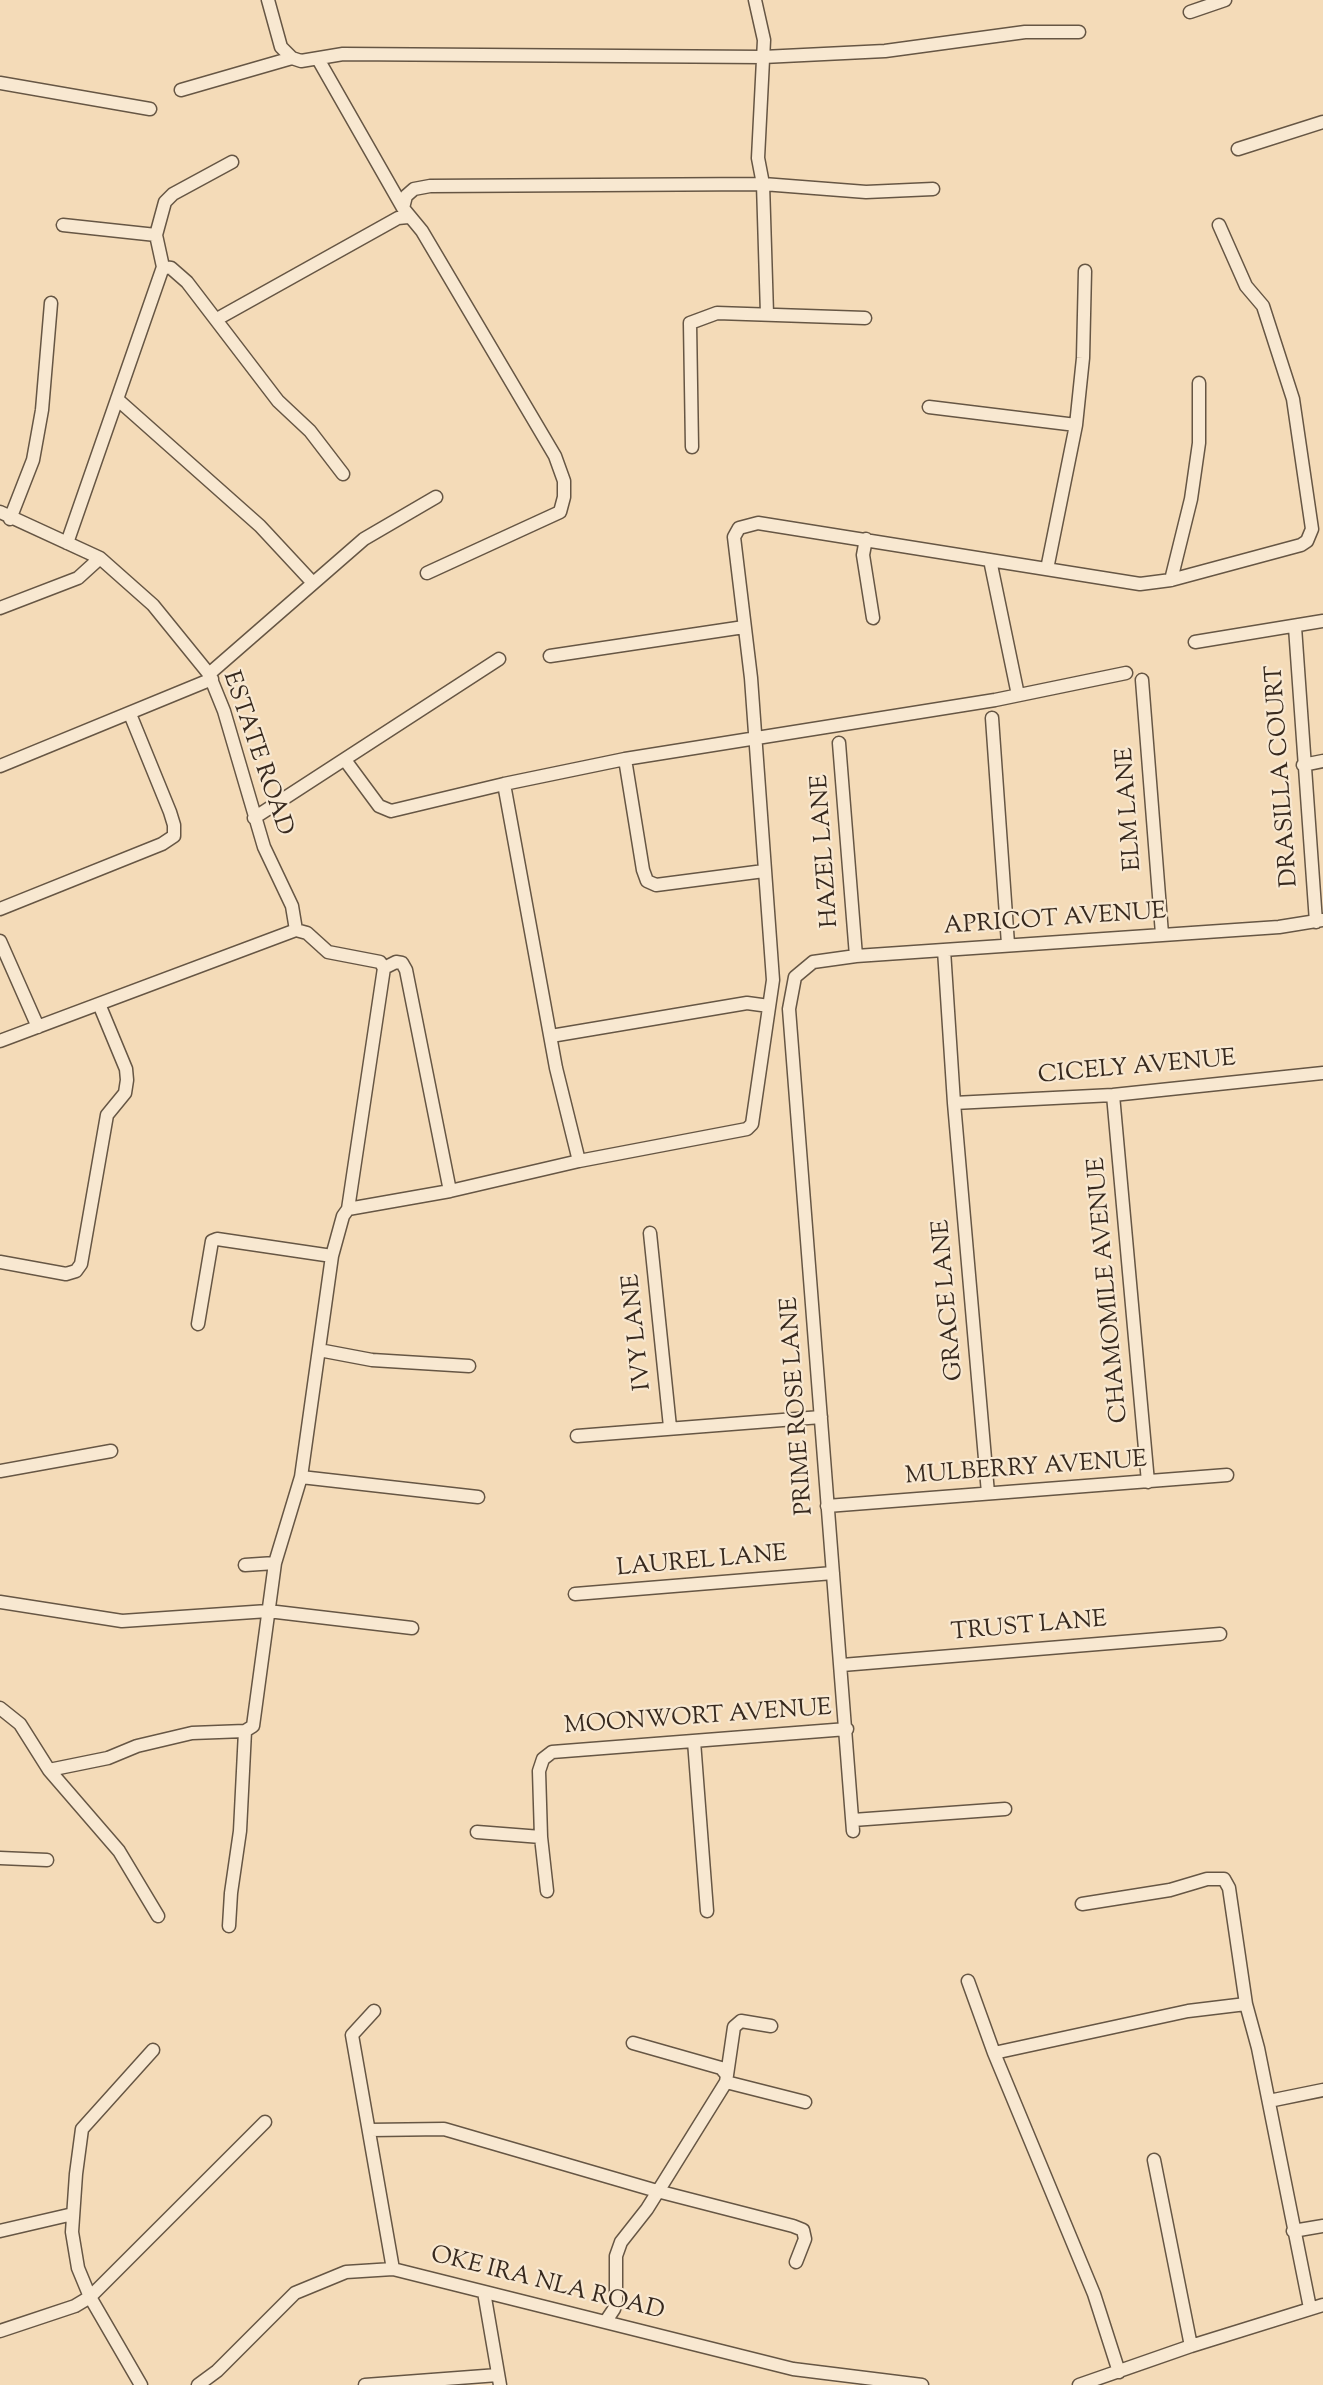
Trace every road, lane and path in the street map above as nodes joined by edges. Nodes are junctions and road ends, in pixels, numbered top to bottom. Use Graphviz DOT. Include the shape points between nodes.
graph roads {
  1 [pos="268,0"];
  2 [pos="754,0"];
  3 [pos="1225,0"];
  4 [pos="1190,12"];
  5 [pos="1078,32"];
  6 [pos="763,57"];
  7 [pos="292,58"];
  8 [pos="318,59"];
  9 [pos="0,83"];
  10 [pos="181,90"];
  11 [pos="150,109"];
  12 [pos="1323,122"];
  13 [pos="1238,148"];
  14 [pos="232,162"];
  15 [pos="763,184"];
  16 [pos="933,189"];
  17 [pos="405,213"];
  18 [pos="63,225"];
  19 [pos="1219,225"];
  20 [pos="156,235"];
  21 [pos="163,267"];
  22 [pos="1085,272"];
  23 [pos="51,303"];
  24 [pos="767,314"];
  25 [pos="865,318"];
  26 [pos="217,319"];
  27 [pos="1198,383"];
  28 [pos="117,399"];
  29 [pos="928,407"];
  30 [pos="1076,425"];
  31 [pos="692,447"];
  32 [pos="343,474"];
  33 [pos="436,497"];
  34 [pos="5,515"];
  35 [pos="866,539"];
  36 [pos="67,543"];
  37 [pos="100,558"];
  38 [pos="990,560"];
  39 [pos="1047,569"];
  40 [pos="428,573"];
  41 [pos="1171,580"];
  42 [pos="313,584"];
  43 [pos="0,608"];
  44 [pos="873,618"];
  45 [pos="1323,621"];
  46 [pos="744,627"];
  47 [pos="1295,627"];
  48 [pos="1195,642"];
  49 [pos="550,656"];
  50 [pos="499,659"];
  51 [pos="1126,673"];
  52 [pos="210,676"];
  53 [pos="1142,680"];
  54 [pos="1018,695"];
  55 [pos="130,714"];
  56 [pos="993,718"];
  57 [pos="755,737"];
  58 [pos="839,743"];
  59 [pos="625,759"];
  60 [pos="345,760"];
  61 [pos="1323,761"];
  62 [pos="1303,765"];
  63 [pos="0,766"];
  64 [pos="504,784"];
  65 [pos="254,818"];
  66 [pos="764,871"];
  67 [pos="0,909"];
  68 [pos="1320,921"];
  69 [pos="296,930"];
  70 [pos="1162,934"];
  71 [pos="0,941"];
  72 [pos="1008,944"];
  73 [pos="944,950"];
  74 [pos="856,957"];
  75 [pos="384,968"];
  76 [pos="795,977"];
  77 [pos="99,1004"];
  78 [pos="769,1006"];
  79 [pos="38,1026"];
  80 [pos="552,1036"];
  81 [pos="0,1041"];
  82 [pos="1323,1073"];
  83 [pos="1113,1095"];
  84 [pos="954,1103"];
  85 [pos="579,1161"];
  86 [pos="450,1191"];
  87 [pos="348,1209"];
  88 [pos="650,1233"];
  89 [pos="332,1256"];
  90 [pos="0,1262"];
  91 [pos="198,1324"];
  92 [pos="319,1350"];
  93 [pos="469,1366"];
  94 [pos="821,1417"];
  95 [pos="670,1427"];
  96 [pos="577,1436"];
  97 [pos="111,1451"];
  98 [pos="0,1472"];
  99 [pos="1227,1475"];
  100 [pos="301,1477"];
  101 [pos="1148,1482"];
  102 [pos="988,1493"];
  103 [pos="478,1497"];
  104 [pos="827,1506"];
  105 [pos="275,1563"];
  106 [pos="245,1565"];
  107 [pos="833,1574"];
  108 [pos="575,1594"];
  109 [pos="0,1602"];
  110 [pos="268,1611"];
  111 [pos="412,1629"];
  112 [pos="1220,1634"];
  113 [pos="842,1665"];
  114 [pos="0,1708"];
  115 [pos="846,1729"];
  116 [pos="245,1731"];
  117 [pos="694,1741"];
  118 [pos="49,1770"];
  119 [pos="1005,1809"];
  120 [pos="477,1832"];
  121 [pos="541,1837"];
  122 [pos="0,1858"];
  123 [pos="47,1860"];
  124 [pos="548,1891"];
  125 [pos="1082,1904"];
  126 [pos="706,1911"];
  127 [pos="158,1916"];
  128 [pos="229,1926"];
  129 [pos="968,1981"];
  130 [pos="1246,2004"];
  131 [pos="374,2011"];
  132 [pos="771,2026"];
  133 [pos="633,2043"];
  134 [pos="153,2050"];
  135 [pos="994,2053"];
  136 [pos="726,2078"];
  137 [pos="1323,2090"];
  138 [pos="1269,2101"];
  139 [pos="805,2102"];
  140 [pos="265,2122"];
  141 [pos="369,2130"];
  142 [pos="1154,2160"];
  143 [pos="657,2191"];
  144 [pos="73,2214"];
  145 [pos="1323,2226"];
  146 [pos="0,2231"];
  147 [pos="1293,2231"];
  148 [pos="796,2262"];
  149 [pos="393,2269"];
  150 [pos="484,2292"];
  151 [pos="90,2297"];
  152 [pos="1323,2305"];
  153 [pos="1310,2308"];
  154 [pos="606,2321"];
  155 [pos="0,2331"];
  156 [pos="1191,2346"];
  157 [pos="1119,2372"];
  158 [pos="811,2379"];
  159 [pos="499,2380"];
  160 [pos="141,2385"];
  161 [pos="198,2385"];
  162 [pos="365,2385"];
  163 [pos="922,2385"];
  164 [pos="1079,2385"];
  1 -- 7 [label="street" via="281,47"];
  2 -- 6 [label="street" via="764,40"];
  3 -- 4 [label="street"];
  5 -- 6 [label="street" via="1025,32 885,51"];
  6 -- 8 [label="street" via="343,54"];
  6 -- 15 [label="street" via="758,158"];
  7 -- 8 [label="street"];
  7 -- 10 [label="street"];
  8 -- 17 [label="street"];
  9 -- 11 [label="street"];
  12 -- 13 [label="street"];
  14 -- 20 [label="street" via="165,202"];
  15 -- 16 [label="street" via="866,192"];
  15 -- 17 [label="street" via="430,186 414,189 406,196"];
  15 -- 24 [label="street"];
  17 -- 26 [label="street"];
  17 -- 40 [label="street" via="422,231 555,456 564,481 561,512"];
  18 -- 20 [label="street"];
  19 -- 41 [label="street" via="1246,286 1263,306 1290,388 1312,529 1301,545"];
  20 -- 21 [label="street"];
  21 -- 26 [label="street" via="178,273"];
  21 -- 28 [label="street"];
  22 -- 30 [label="street" via="1083,358"];
  23 -- 34 [label="street" via="42,410 33,460"];
  24 -- 25 [label="street"];
  24 -- 31 [label="street" via="717,314 690,323"];
  26 -- 32 [label="street" via="278,401 310,431"];
  27 -- 41 [label="street" via="1199,443 1191,499"];
  28 -- 36 [label="street"];
  28 -- 42 [label="street" via="260,526"];
  29 -- 30 [label="street"];
  30 -- 39 [label="street"];
  33 -- 42 [label="street" via="364,539"];
  34 -- 36 [label="street, ESTATE ROAD"];
  35 -- 38 [label="street"];
  35 -- 44 [label="street" via="863,555"];
  35 -- 46 [label="street" via="758,523 739,528 734,537"];
  36 -- 37 [label="street, ESTATE ROAD"];
  37 -- 43 [label="street" via="78,578"];
  37 -- 52 [label="street, ESTATE ROAD" via="153,605"];
  38 -- 39 [label="street"];
  38 -- 54 [label="street"];
  39 -- 41 [label="street" via="1140,584"];
  42 -- 52 [label="street"];
  45 -- 47 [label="street"];
  46 -- 49 [label="street"];
  46 -- 57 [label="street"];
  47 -- 48 [label="street"];
  47 -- 62 [label="street, DRASILLA COURT"];
  50 -- 60 [label="street"];
  51 -- 54 [label="street"];
  52 -- 55 [label="street"];
  52 -- 65 [label="street, ESTATE ROAD" via="224,711"];
  53 -- 70 [label="street, ELM LANE"];
  54 -- 57 [label="street"];
  55 -- 63 [label="street"];
  55 -- 67 [label="street" via="170,812 174,836"];
  56 -- 72 [label="street"];
  57 -- 59 [label="street"];
  57 -- 66 [label="street"];
  58 -- 74 [label="street, HAZEL LANE"];
  59 -- 64 [label="street"];
  59 -- 66 [label="street" via="647,881 656,885"];
  60 -- 64 [label="street" via="379,806 391,811"];
  60 -- 65 [label="street"];
  61 -- 62 [label="street"];
  62 -- 68 [label="street, DRASILLA COURT"];
  64 -- 80 [label="street"];
  65 -- 69 [label="street, ESTATE ROAD" via="292,906"];
  66 -- 78 [label="street" via="773,980"];
  68 -- 70 [label="street, APRICOT AVENUE"];
  69 -- 75 [label="street" via="307,933 328,952 380,962"];
  69 -- 77 [label="street"];
  70 -- 72 [label="street, APRICOT AVENUE"];
  71 -- 79 [label="street"];
  72 -- 73 [label="street, APRICOT AVENUE"];
  73 -- 74 [label="street, APRICOT AVENUE"];
  73 -- 84 [label="street, GRACE LANE"];
  74 -- 76 [label="street, APRICOT AVENUE" via="813,962"];
  75 -- 86 [label="street" via="396,962 406,970"];
  75 -- 87 [label="street"];
  76 -- 94 [label="street, PRIME ROSE LANE" via="789,1009"];
  77 -- 79 [label="street"];
  77 -- 90 [label="street" via="127,1080 125,1093 107,1115 81,1264 76,1271 66,1274"];
  78 -- 80 [label="street" via="747,1003"];
  78 -- 85 [label="street" via="752,1124 747,1129"];
  79 -- 81 [label="street"];
  80 -- 85 [label="street"];
  82 -- 83 [label="street, CICELY AVENUE"];
  83 -- 84 [label="street, CICELY AVENUE"];
  83 -- 101 [label="street, CHAMOMILE AVENUE"];
  84 -- 102 [label="street, GRACE LANE"];
  85 -- 86 [label="street"];
  86 -- 87 [label="street"];
  87 -- 89 [label="street"];
  88 -- 95 [label="street, IVY LANE"];
  89 -- 91 [label="street" via="212,1241"];
  89 -- 92 [label="street"];
  92 -- 93 [label="street" via="372,1360"];
  92 -- 100 [label="street"];
  94 -- 95 [label="street"];
  94 -- 104 [label="street, PRIME ROSE LANE"];
  95 -- 96 [label="street"];
  97 -- 98 [label="street"];
  99 -- 101 [label="street, MULBERRY AVENUE"];
  100 -- 103 [label="street"];
  100 -- 105 [label="street"];
  101 -- 102 [label="street, MULBERRY AVENUE"];
  102 -- 104 [label="street, MULBERRY AVENUE"];
  104 -- 107 [label="street, PRIME ROSE LANE"];
  105 -- 106 [label="street"];
  105 -- 110 [label="street"];
  107 -- 108 [label="street, LAUREL LANE"];
  107 -- 113 [label="street, PRIME ROSE LANE"];
  109 -- 110 [label="street" via="122,1621"];
  110 -- 111 [label="street"];
  110 -- 116 [label="street" via="253,1726"];
  112 -- 113 [label="street, TRUST LANE"];
  113 -- 115 [label="street, PRIME ROSE LANE"];
  114 -- 118 [label="street" via="20,1724"];
  115 -- 117 [label="street, MOONWORT AVENUE"];
  115 -- 119 [label="street, PRIME ROSE LANE" via="853,1826"];
  116 -- 118 [label="street" via="192,1733 137,1746 108,1758"];
  116 -- 128 [label="street" via="240,1831"];
  117 -- 121 [label="street, MOONWORT AVENUE" via="552,1752 539,1771"];
  117 -- 126 [label="street"];
  118 -- 127 [label="street" via="119,1851"];
  120 -- 121 [label="street"];
  121 -- 124 [label="street"];
  122 -- 123 [label="street"];
  125 -- 130 [label="street" via="1170,1890 1207,1879 1224,1880 1230,1888"];
  129 -- 135 [label="street"];
  130 -- 135 [label="street" via="1188,2011"];
  130 -- 138 [label="street"];
  131 -- 141 [label="street" via="352,2035"];
  132 -- 136 [label="street" via="737,2022"];
  133 -- 136 [label="street" via="721,2068"];
  134 -- 144 [label="street" via="82,2129"];
  135 -- 157 [label="street" via="1094,2294"];
  136 -- 139 [label="street"];
  136 -- 143 [label="street"];
  137 -- 138 [label="street"];
  138 -- 147 [label="street"];
  140 -- 151 [label="street"];
  141 -- 143 [label="street" via="444,2129"];
  141 -- 149 [label="street"];
  142 -- 156 [label="street"];
  143 -- 148 [label="street" via="803,2230 806,2239"];
  143 -- 154 [label="street" via="621,2242 616,2256 616,2300"];
  144 -- 146 [label="street"];
  144 -- 151 [label="street" via="74,2251"];
  145 -- 147 [label="street"];
  147 -- 153 [label="street"];
  149 -- 150 [label="street, OKE IRA NLA ROAD"];
  149 -- 161 [label="street, OKE IRA NLA ROAD" via="346,2272 296,2293"];
  150 -- 154 [label="street, OKE IRA NLA ROAD"];
  150 -- 159 [label="street"];
  151 -- 155 [label="street" via="75,2306"];
  151 -- 160 [label="street"];
  152 -- 153 [label="street"];
  153 -- 156 [label="street"];
  154 -- 158 [label="street, OKE IRA NLA ROAD"];
  156 -- 157 [label="street"];
  157 -- 164 [label="street"];
  158 -- 163 [label="street, OKE IRA NLA ROAD"];
  159 -- 162 [label="street"];
}
